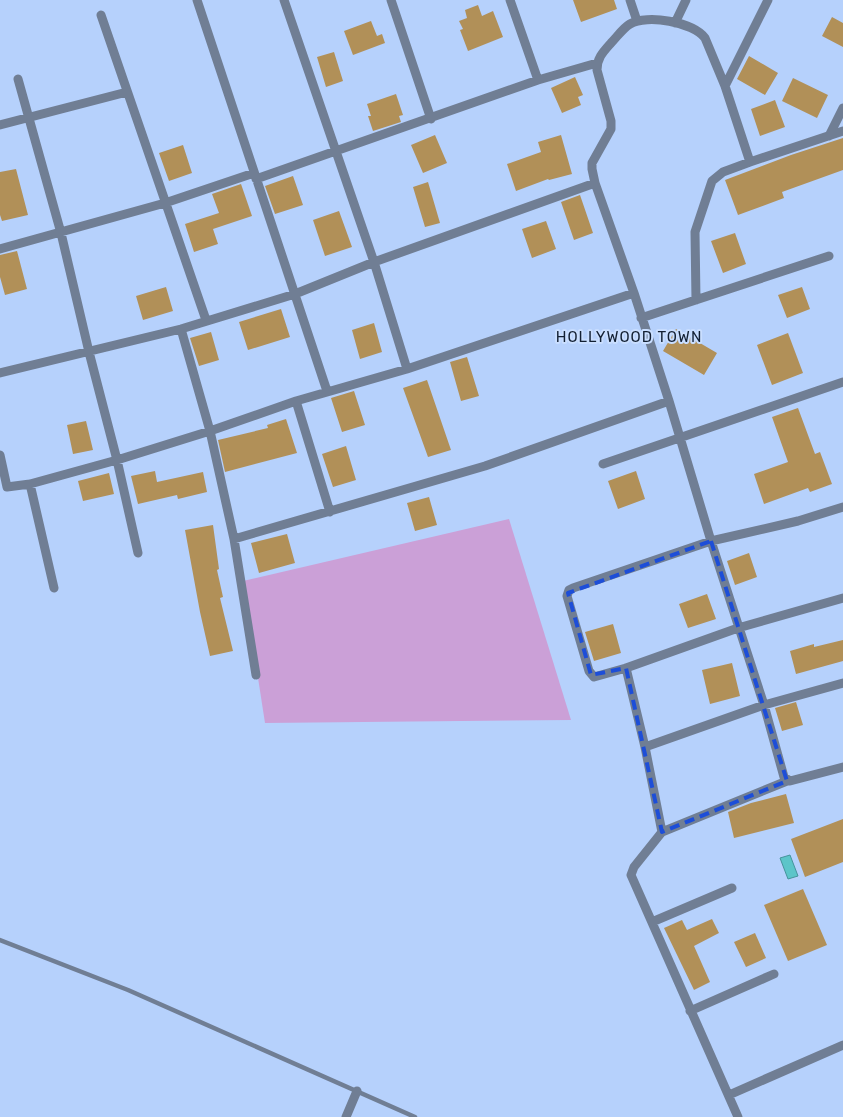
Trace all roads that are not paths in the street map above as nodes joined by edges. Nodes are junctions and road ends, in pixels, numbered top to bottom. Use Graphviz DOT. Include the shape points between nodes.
graph roads {
  1 [pos="197,0"];
  2 [pos="284,0"];
  3 [pos="391,0"];
  4 [pos="510,0"];
  5 [pos="630,0"];
  6 [pos="686,0"];
  7 [pos="768,0"];
  8 [pos="101,15"];
  9 [pos="636,21"];
  10 [pos="675,23"];
  11 [pos="597,64"];
  12 [pos="18,79"];
  13 [pos="538,80"];
  14 [pos="725,86"];
  15 [pos="127,92"];
  16 [pos="843,108"];
  17 [pos="29,118"];
  18 [pos="431,119"];
  19 [pos="0,125"];
  20 [pos="843,131"];
  21 [pos="829,136"];
  22 [pos="336,152"];
  23 [pos="750,162"];
  24 [pos="255,176"];
  25 [pos="595,183"];
  26 [pos="165,203"];
  27 [pos="60,233"];
  28 [pos="0,248"];
  29 [pos="829,256"];
  30 [pos="374,262"];
  31 [pos="634,293"];
  32 [pos="295,294"];
  33 [pos="696,300"];
  34 [pos="642,318"];
  35 [pos="206,320"];
  36 [pos="181,329"];
  37 [pos="89,352"];
  38 [pos="407,368"];
  39 [pos="0,373"];
  40 [pos="843,382"];
  41 [pos="328,391"];
  42 [pos="296,401"];
  43 [pos="669,401"];
  44 [pos="210,431"];
  45 [pos="679,438"];
  46 [pos="0,455"];
  47 [pos="117,460"];
  48 [pos="603,464"];
  49 [pos="30,484"];
  50 [pos="843,507"];
  51 [pos="330,512"];
  52 [pos="234,539"];
  53 [pos="711,541"];
  54 [pos="138,553"];
  55 [pos="54,588"];
  56 [pos="843,598"];
  57 [pos="738,628"];
  58 [pos="626,668"];
  59 [pos="256,675"];
  60 [pos="843,683"];
  61 [pos="764,705"];
  62 [pos="645,747"];
  63 [pos="843,767"];
  64 [pos="787,781"];
  65 [pos="662,832"];
  66 [pos="732,888"];
  67 [pos="652,922"];
  68 [pos="0,940"];
  69 [pos="774,974"];
  70 [pos="690,1011"];
  71 [pos="843,1045"];
  72 [pos="357,1091"];
  73 [pos="729,1095"];
  74 [pos="346,1117"];
  75 [pos="415,1117"];
  76 [pos="738,1117"];
  1 -- 24 [label="street"];
  2 -- 22 [label="street"];
  3 -- 18 [label="street"];
  4 -- 13 [label="street"];
  5 -- 9 [label="street"];
  6 -- 10 [label="street"];
  7 -- 14 [label="street"];
  8 -- 15 [label="street"];
  9 -- 10 [label="street"];
  9 -- 11 [label="street" via="628,25 602,53"];
  10 -- 14 [label="street" via="695,29 705,38"];
  11 -- 13 [label="street"];
  11 -- 25 [label="street" via="611,130 592,163"];
  12 -- 17 [label="street"];
  13 -- 18 [label="street"];
  14 -- 23 [label="street"];
  15 -- 17 [label="street"];
  15 -- 26 [label="street"];
  16 -- 21 [label="street"];
  17 -- 19 [label="street"];
  17 -- 27 [label="street"];
  18 -- 22 [label="street"];
  20 -- 21 [label="street"];
  21 -- 23 [label="street"];
  22 -- 24 [label="street"];
  22 -- 30 [label="street"];
  23 -- 33 [label="street" via="723,172 708,189 695,232"];
  24 -- 26 [label="street"];
  24 -- 32 [label="street"];
  25 -- 30 [label="street"];
  25 -- 31 [label="street"];
  26 -- 27 [label="street"];
  26 -- 35 [label="street"];
  27 -- 28 [label="street"];
  27 -- 37 [label="street"];
  29 -- 33 [label="street"];
  30 -- 32 [label="street"];
  30 -- 38 [label="street"];
  31 -- 34 [label="street"];
  31 -- 38 [label="street"];
  32 -- 35 [label="street"];
  32 -- 41 [label="street"];
  33 -- 34 [label="street"];
  34 -- 43 [label="street"];
  35 -- 36 [label="street"];
  36 -- 37 [label="street"];
  36 -- 44 [label="street"];
  37 -- 39 [label="street"];
  37 -- 47 [label="street"];
  38 -- 41 [label="street"];
  40 -- 45 [label="street"];
  41 -- 42 [label="street"];
  42 -- 44 [label="street"];
  42 -- 51 [label="street"];
  43 -- 45 [label="street"];
  43 -- 51 [label="street" via="485,466"];
  44 -- 47 [label="street"];
  44 -- 52 [label="street"];
  45 -- 48 [label="street"];
  45 -- 53 [label="street"];
  46 -- 49 [label="street" via="7,487"];
  47 -- 49 [label="street"];
  47 -- 54 [label="street"];
  49 -- 55 [label="street"];
  50 -- 53 [label="street"];
  51 -- 52 [label="street"];
  52 -- 59 [label="street"];
  53 -- 57 [label="street"];
  53 -- 58 [label="street" via="569,590 567,599 591,675 597,677"];
  56 -- 57 [label="street"];
  57 -- 58 [label="street"];
  57 -- 61 [label="street"];
  58 -- 62 [label="street"];
  60 -- 61 [label="street"];
  61 -- 62 [label="street"];
  61 -- 64 [label="street"];
  62 -- 65 [label="street"];
  63 -- 64 [label="street"];
  64 -- 65 [label="street"];
  65 -- 67 [label="street" via="631,875"];
  66 -- 67 [label="street"];
  67 -- 70 [label="street"];
  68 -- 72 [label="lane" via="128,990"];
  69 -- 70 [label="street"];
  70 -- 73 [label="street"];
  71 -- 73 [label="street"];
  72 -- 74 [label="street"];
  72 -- 75 [label="lane"];
  73 -- 76 [label="street"];
}
